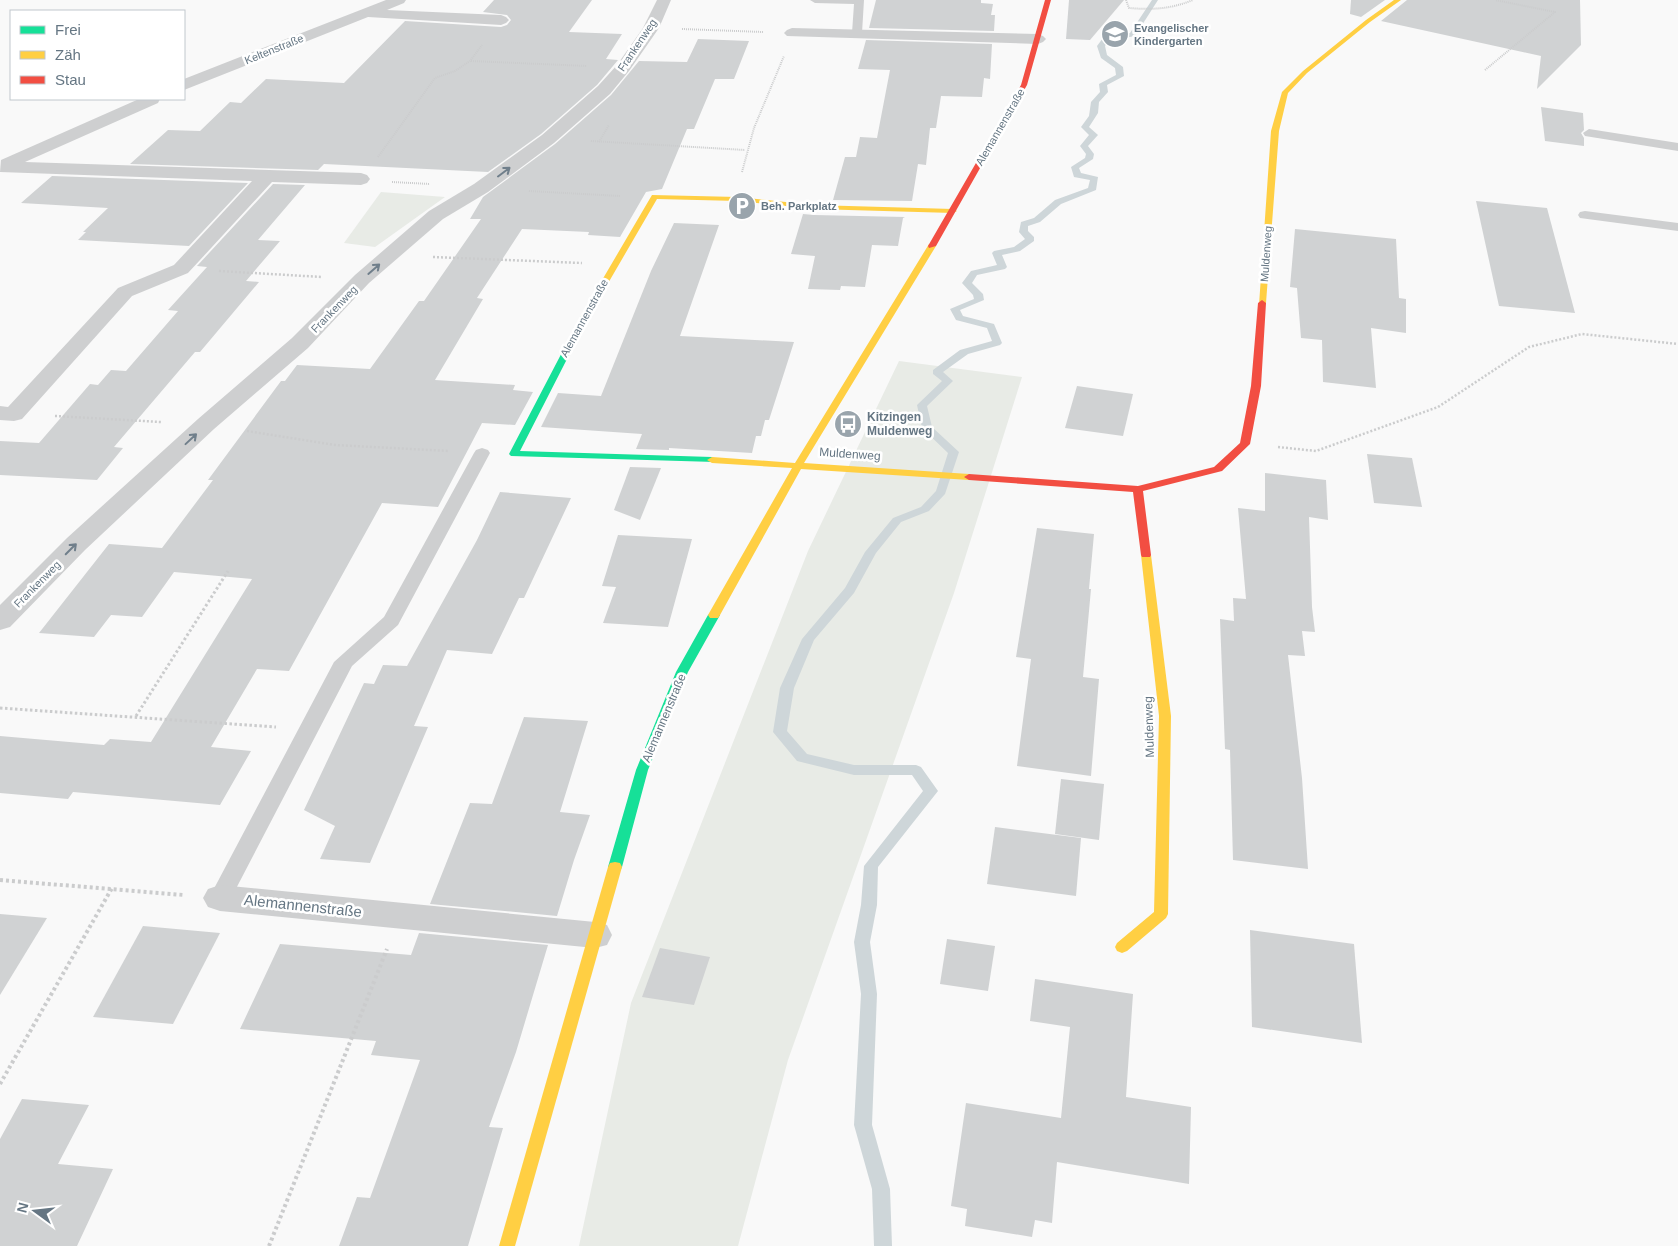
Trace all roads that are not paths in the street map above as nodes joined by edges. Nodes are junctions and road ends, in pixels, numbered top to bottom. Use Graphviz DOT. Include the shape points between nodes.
graph roads {
  1 [pos="399,0"];
  2 [pos="664,0"];
  3 [pos="815,0"];
  4 [pos="1048,0"];
  5 [pos="1398,0"];
  6 [pos="859,1"];
  7 [pos="364,14"];
  8 [pos="501,20"];
  9 [pos="792,33"];
  10 [pos="857,33"];
  11 [pos="1038,39"];
  12 [pos="185,85"];
  13 [pos="150,100"];
  14 [pos="1589,133"];
  15 [pos="1678,147"];
  16 [pos="1,167"];
  17 [pos="268,175"];
  18 [pos="361,179"];
  19 [pos="952,211"];
  20 [pos="1585,215"];
  21 [pos="1678,227"];
  22 [pos="7,414"];
  23 [pos="482,453"];
  24 [pos="799,464"];
  25 [pos="1138,489"];
  26 [pos="0,621"];
  27 [pos="308,730"];
  28 [pos="220,898"];
  29 [pos="595,934"];
  30 [pos="1122,947"];
  31 [pos="508,1246"];
  1 -- 7 [label="street, Keltenstraße"];
  26 -- 2 [label="street, Frankenweg, one-way" via="76,544 300,343 362,279 436,215 482,188 548,139 604,90 651,28"];
  3 -- 6 [label="lane"];
  4 -- 11 [label="street, Alemannenstraße"];
  5 -- 25 [label="street, Muldenweg" via="1305,72 1285,92 1275,131 1256,386 1245,444 1218,469"];
  6 -- 10 [label="lane"];
  7 -- 8 [label="street, Keltenstraße"];
  7 -- 12 [label="street, Keltenstraße"];
  9 -- 10 [label="street"];
  10 -- 11 [label="street"];
  11 -- 19 [label="street, Alemannenstraße" via="1024,85"];
  13 -- 16 [label="street"];
  14 -- 15 [label="lane"];
  16 -- 17 [label="street"];
  17 -- 18 [label="street"];
  17 -- 22 [label="street" via="181,269 125,292"];
  19 -- 24 [label="street, Alemannenstraße"];
  19 -- 24 [label="street, Alemannenstraße" via="814,207 738,199 655,197 547,384 514,454"];
  20 -- 21 [label="lane"];
  23 -- 27 [label="lane" via="391,621 344,662"];
  24 -- 25 [label="street, Muldenweg"];
  24 -- 29 [label="street, Alemannenstraße" via="682,672 642,770"];
  25 -- 30 [label="street, Muldenweg" via="1165,716 1161,914"];
  27 -- 28 [label="lane"];
  28 -- 29 [label="street, Alemannenstraße"];
  29 -- 31 [label="street, Alemannenstraße"];
}
